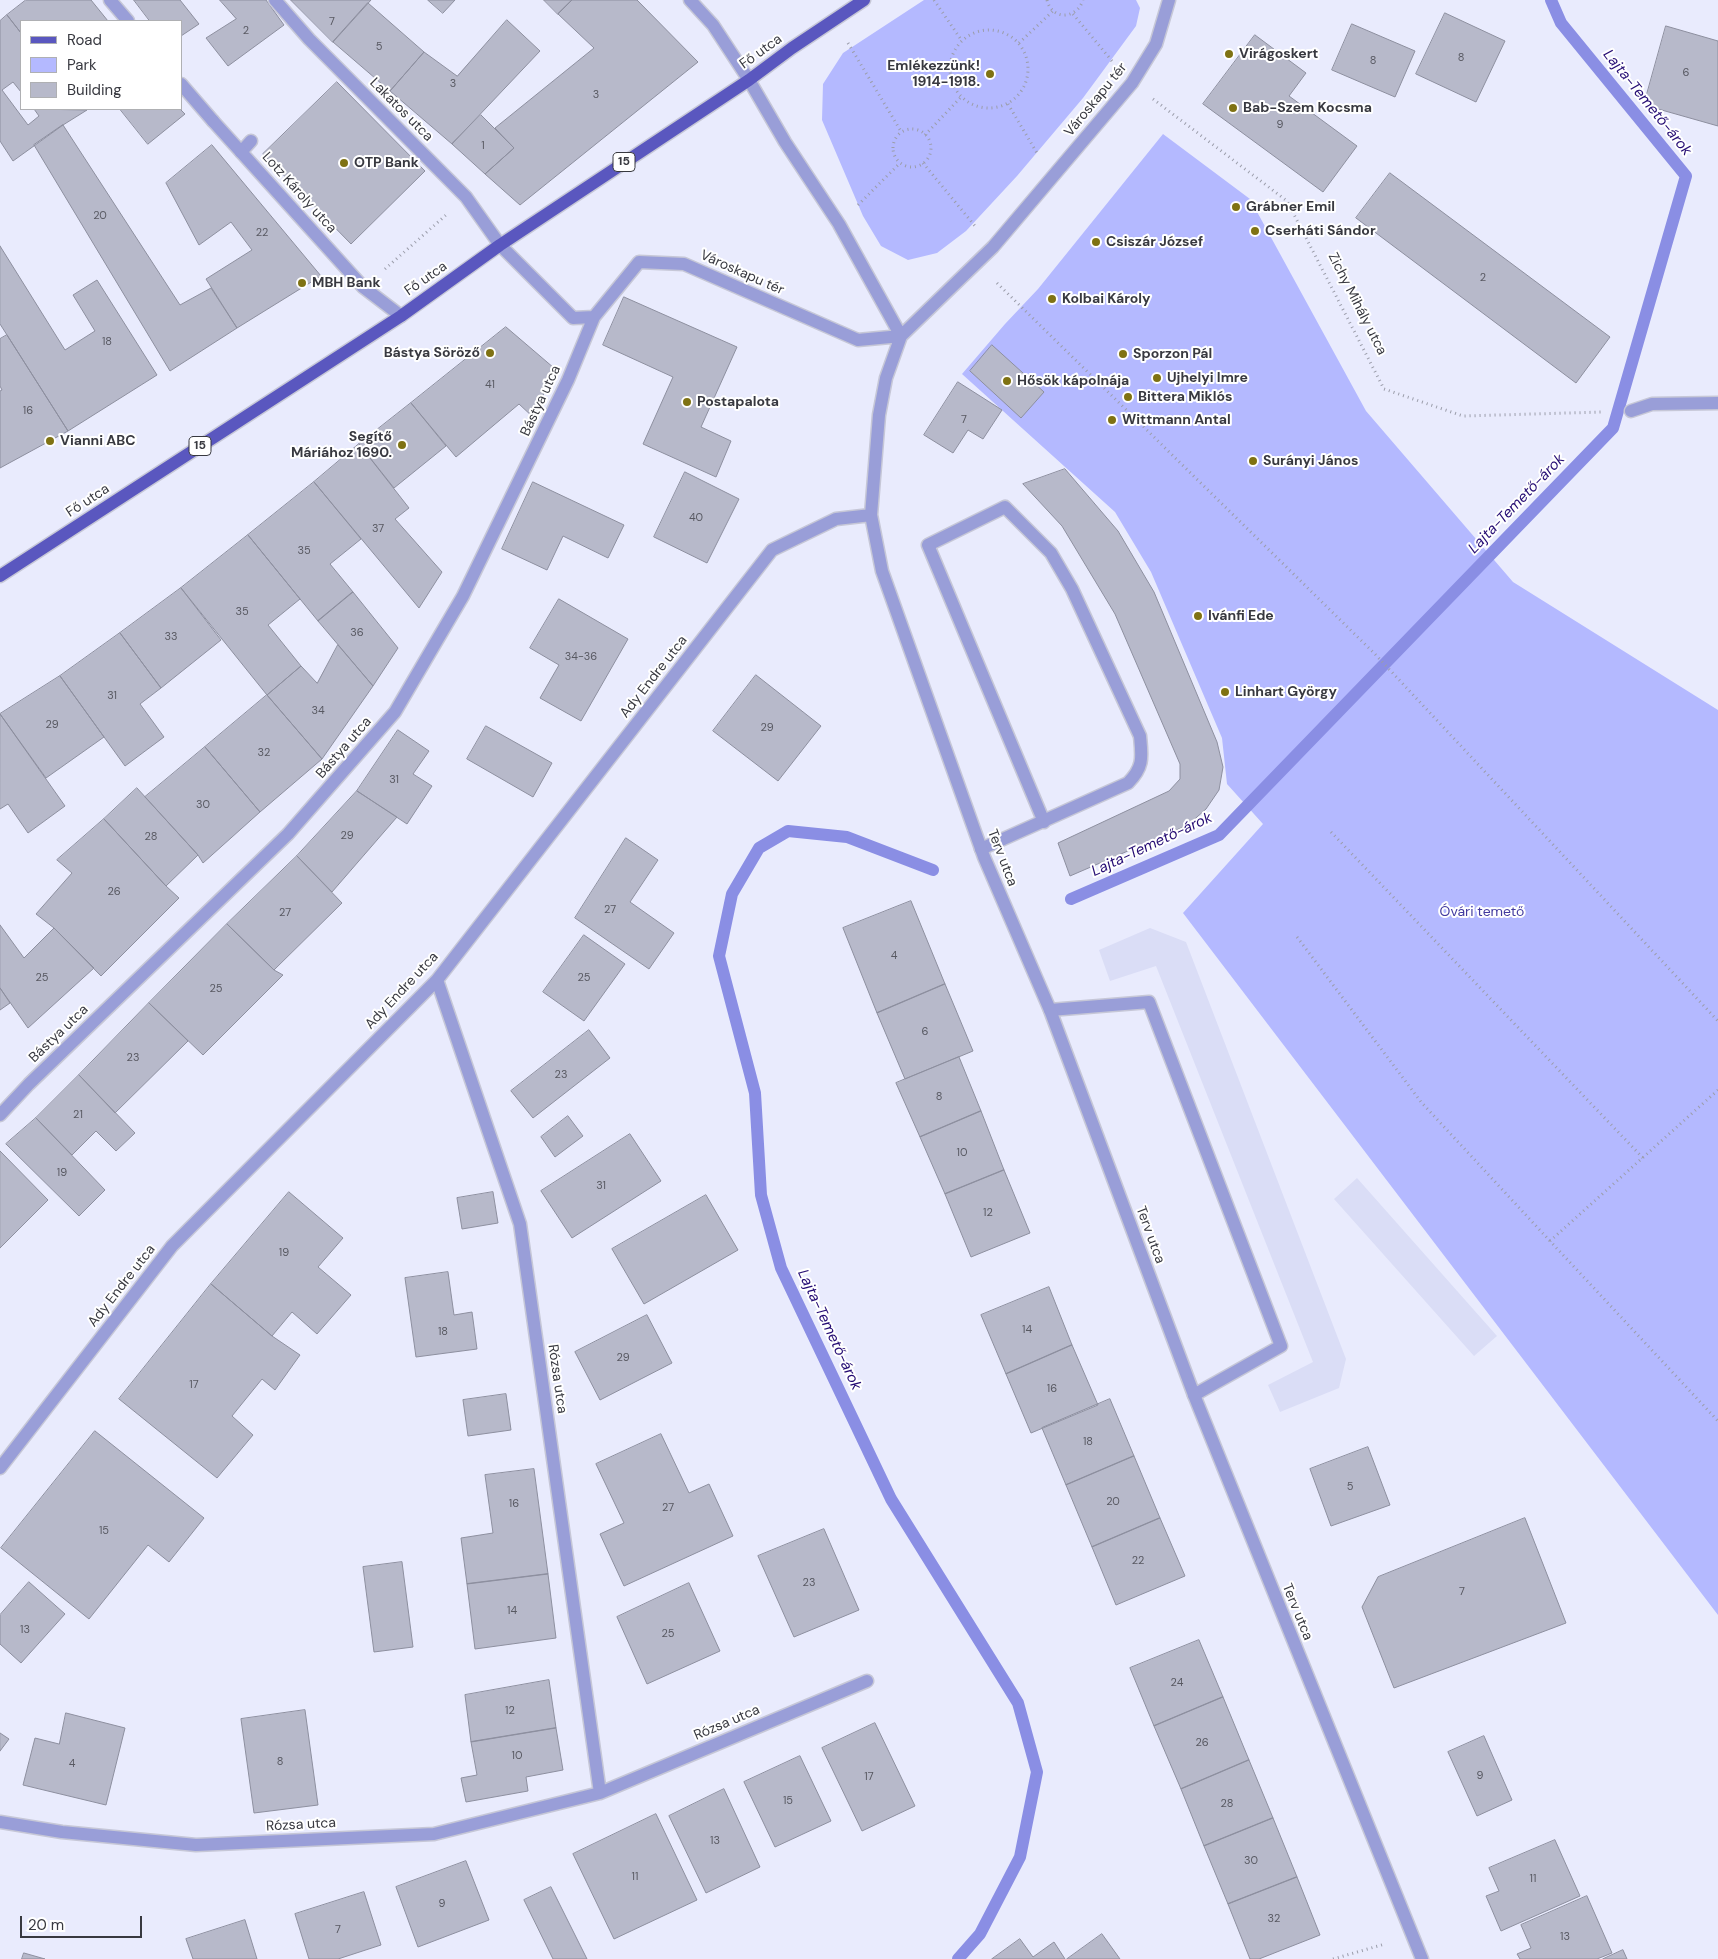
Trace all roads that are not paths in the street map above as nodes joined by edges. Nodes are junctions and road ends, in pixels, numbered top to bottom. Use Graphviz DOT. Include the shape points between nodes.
graph roads {
  1 [pos="110,0"];
  2 [pos="275,0"];
  3 [pos="690,0"];
  4 [pos="864,0"];
  5 [pos="1169,0"];
  6 [pos="127,20"];
  7 [pos="749,80"];
  8 [pos="182,85"];
  9 [pos="251,141"];
  10 [pos="241,152"];
  11 [pos="500,245"];
  12 [pos="401,316"];
  13 [pos="594,317"];
  14 [pos="901,336"];
  15 [pos="1718,403"];
  16 [pos="1631,411"];
  17 [pos="871,515"];
  18 [pos="0,576"];
  19 [pos="1044,822"];
  20 [pos="981,849"];
  21 [pos="437,980"];
  22 [pos="1050,1010"];
  23 [pos="0,1114"];
  24 [pos="1194,1395"];
  25 [pos="0,1468"];
  26 [pos="867,1680"];
  27 [pos="600,1793"];
  28 [pos="0,1822"];
  29 [pos="1422,1959"];
  1 -- 6 [label="street"];
  2 -- 11 [label="street, Lakatos utca" via="466,197"];
  3 -- 7 [label="street" via="713,25"];
  4 -- 7 [label="main road, Fő utca / 15"];
  5 -- 14 [label="street, Városkapu tér" via="1156,44 1132,83 993,247"];
  7 -- 11 [label="main road, Fő utca / 15"];
  7 -- 14 [label="street" via="839,224"];
  8 -- 10 [label="street, Lotz Károly utca"];
  9 -- 10 [label="street"];
  10 -- 12 [label="street, Lotz Károly utca" via="363,287"];
  11 -- 12 [label="main road, Fő utca / 15"];
  11 -- 13 [label="street" via="573,318"];
  12 -- 18 [label="main road, Fő utca / 15"];
  13 -- 14 [label="street, Városkapu tér" via="639,262 684,264 858,340"];
  13 -- 23 [label="street, Bástya utca" via="568,380 463,596 394,712 288,834"];
  14 -- 17 [label="street, Városkapu tér" via="886,378 879,415"];
  15 -- 16 [label="street" via="1652,404"];
  17 -- 20 [label="street, Terv utca" via="882,571"];
  17 -- 21 [label="street, Ady Endre utca" via="836,519 772,550"];
  19 -- 19 [label="street" via="1128,783 1137,774 1142,759 1140,736 1072,589 1051,553 1005,507 928,544"];
  19 -- 20 [label="street"];
  20 -- 22 [label="street, Terv utca"];
  21 -- 25 [label="street, Ady Endre utca" via="172,1246"];
  21 -- 27 [label="street, Rózsa utca" via="520,1224"];
  22 -- 24 [label="street, Terv utca"];
  22 -- 24 [label="street" via="1149,1002 1281,1346"];
  24 -- 29 [label="street, Terv utca"];
  26 -- 27 [label="street, Rózsa utca"];
  27 -- 28 [label="street, Rózsa utca" via="434,1834 196,1845 62,1832"];
}
